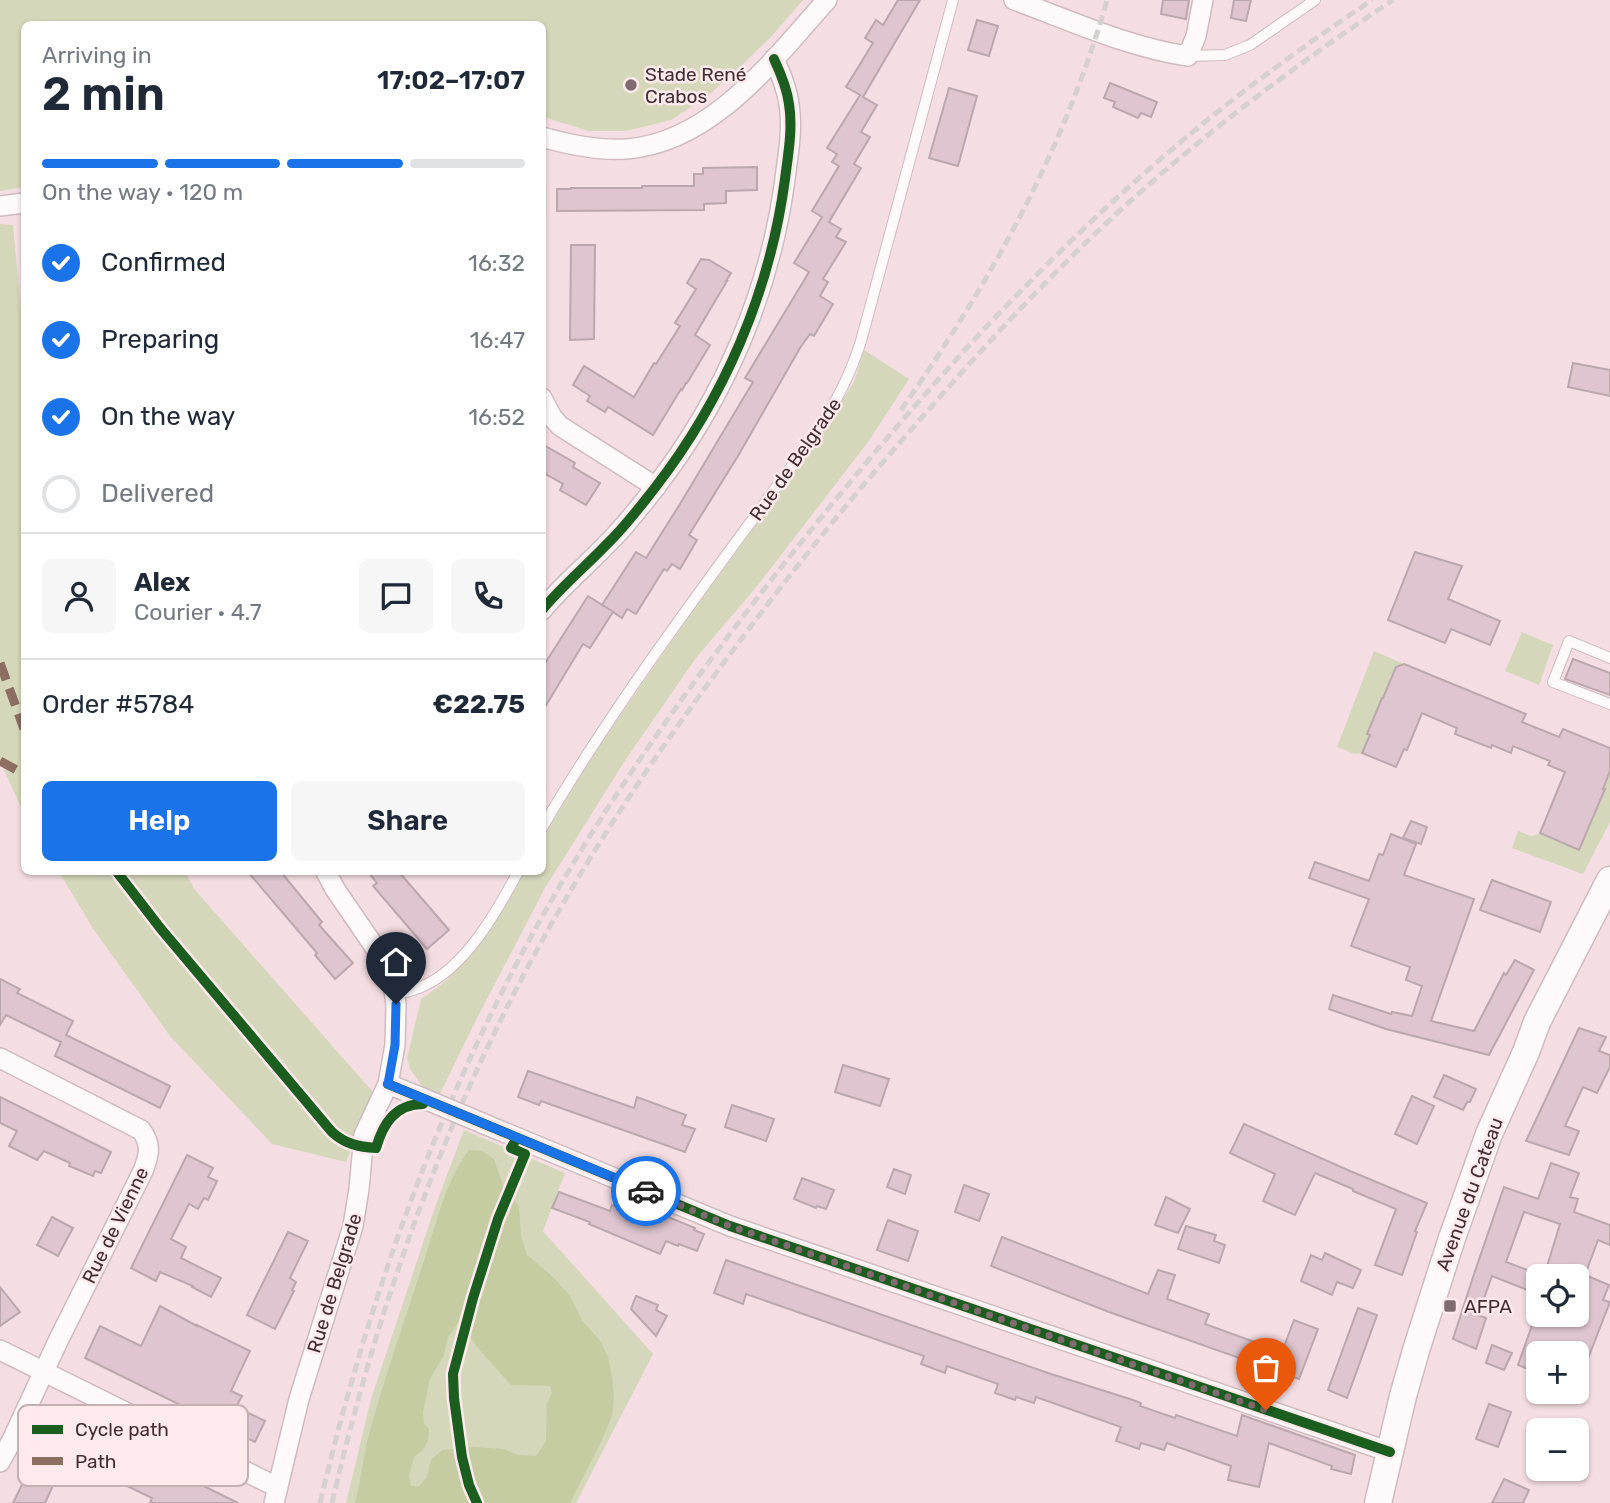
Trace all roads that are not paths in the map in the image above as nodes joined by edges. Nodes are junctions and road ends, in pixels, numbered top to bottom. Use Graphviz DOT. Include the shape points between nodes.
graph roads {
  1 [pos="827,0"];
  2 [pos="953,0"];
  3 [pos="1014,0"];
  4 [pos="1203,0"];
  5 [pos="1315,0"];
  6 [pos="1188,55"];
  7 [pos="774,59"];
  8 [pos="546,138"];
  9 [pos="21,204"];
  10 [pos="0,206"];
  11 [pos="546,406"];
  12 [pos="656,486"];
  13 [pos="546,606"];
  14 [pos="1610,658"];
  15 [pos="1610,704"];
  16 [pos="546,822"];
  17 [pos="328,875"];
  18 [pos="516,875"];
  19 [pos="1610,880"];
  20 [pos="1610,916"];
  21 [pos="395,995"];
  22 [pos="1526,1052"];
  23 [pos="0,1058"];
  24 [pos="388,1084"];
  25 [pos="0,1350"];
  26 [pos="43,1373"];
  27 [pos="28,1405"];
  28 [pos="104,1405"];
  29 [pos="18,1425"];
  30 [pos="1390,1452"];
  31 [pos="0,1462"];
  32 [pos="248,1481"];
  33 [pos="275,1495"];
  34 [pos="1378,1503"];
  1 -- 7 [label="street"];
  2 -- 16 [label="lane, Rue de Belgrade" via="861,341 841,393 627,694"];
  3 -- 6 [label="street" via="1160,51"];
  4 -- 6 [label="street"];
  5 -- 6 [label="lane" via="1250,45 1225,54"];
  7 -- 8 [label="street" via="715,114 671,138 611,149"];
  7 -- 12 [label="street" via="786,88 790,128 768,264 725,376 690,439"];
  9 -- 10 [label="street"];
  11 -- 12 [label="street" via="560,426"];
  12 -- 13 [label="street" via="611,541"];
  14 -- 15 [label="lane" via="1569,641 1553,682"];
  17 -- 21 [label="street, Rue de Belgrade" via="384,959"];
  18 -- 21 [label="lane" via="483,930 452,966 422,987"];
  19 -- 22 [label="main road, Avenue du Cateau"];
  20 -- 22 [label="main road, Avenue du Cateau" via="1568,995"];
  21 -- 24 [label="street, Rue de Belgrade" via="395,1045"];
  22 -- 30 [label="main road, Avenue du Cateau" via="1496,1117 1452,1238"];
  23 -- 26 [label="street, Rue de Vienne" via="141,1130 149,1142 143,1171"];
  24 -- 30 [label="street, bridge" via="730,1226"];
  24 -- 33 [label="street, Rue de Belgrade" via="364,1135 353,1226 302,1389"];
  25 -- 26 [label="street"];
  26 -- 27 [label="street, Rue de Vienne"];
  26 -- 28 [label="street"];
  29 -- 31 [label="street, Rue de Vienne"];
  30 -- 34 [label="main road, Avenue du Cateau"];
  32 -- 33 [label="street"];
}
